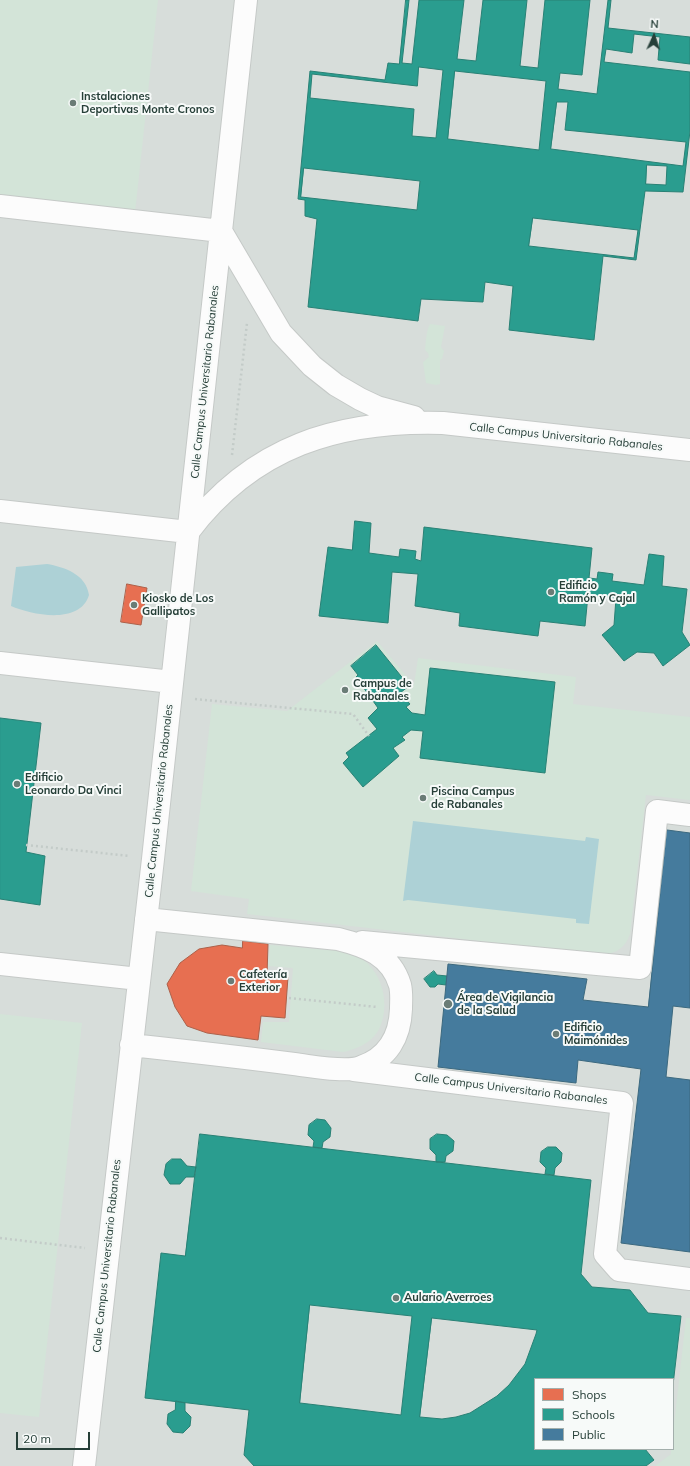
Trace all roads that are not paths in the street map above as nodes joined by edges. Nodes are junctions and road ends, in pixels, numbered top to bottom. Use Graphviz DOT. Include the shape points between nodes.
graph roads {
  1 [pos="246,0"];
  2 [pos="0,206"];
  3 [pos="221,231"];
  4 [pos="443,423"];
  5 [pos="690,450"];
  6 [pos="0,511"];
  7 [pos="188,532"];
  8 [pos="0,663"];
  9 [pos="171,690"];
  10 [pos="690,815"];
  11 [pos="146,919"];
  12 [pos="338,939"];
  13 [pos="0,964"];
  14 [pos="139,979"];
  15 [pos="131,1045"];
  16 [pos="323,1067"];
  17 [pos="690,1279"];
  18 [pos="84,1466"];
  1 -- 3 [label="street, Calle Campus Universitario Rabanales"];
  2 -- 3 [label="street"];
  3 -- 4 [label="street, Calle Campus Universitario Rabanales" via="281,333 312,366 360,399 391,411"];
  3 -- 7 [label="street, Calle Campus Universitario Rabanales"];
  4 -- 5 [label="street, Calle Campus Universitario Rabanales"];
  4 -- 7 [label="street, Calle Campus Universitario Rabanales" via="412,422 334,432 292,447 238,481 202,514"];
  6 -- 7 [label="street"];
  7 -- 9 [label="street, Calle Campus Universitario Rabanales"];
  8 -- 9 [label="street"];
  9 -- 11 [label="street, Calle Campus Universitario Rabanales"];
  10 -- 12 [label="street, Calle Campus Universitario Rabanales" via="657,811 640,968"];
  11 -- 12 [label="street, Calle Campus Universitario Rabanales"];
  11 -- 14 [label="street, Calle Campus Universitario Rabanales"];
  12 -- 16 [label="street, Calle Campus Universitario Rabanales" via="360,944 379,954 390,965 402,992 399,1029 387,1052 374,1062 360,1068"];
  13 -- 14 [label="street"];
  14 -- 15 [label="street, Calle Campus Universitario Rabanales"];
  15 -- 16 [label="street, Calle Campus Universitario Rabanales"];
  15 -- 18 [label="street, Calle Campus Universitario Rabanales"];
  16 -- 17 [label="street, Calle Campus Universitario Rabanales" via="622,1103 605,1254 618,1270"];
}
